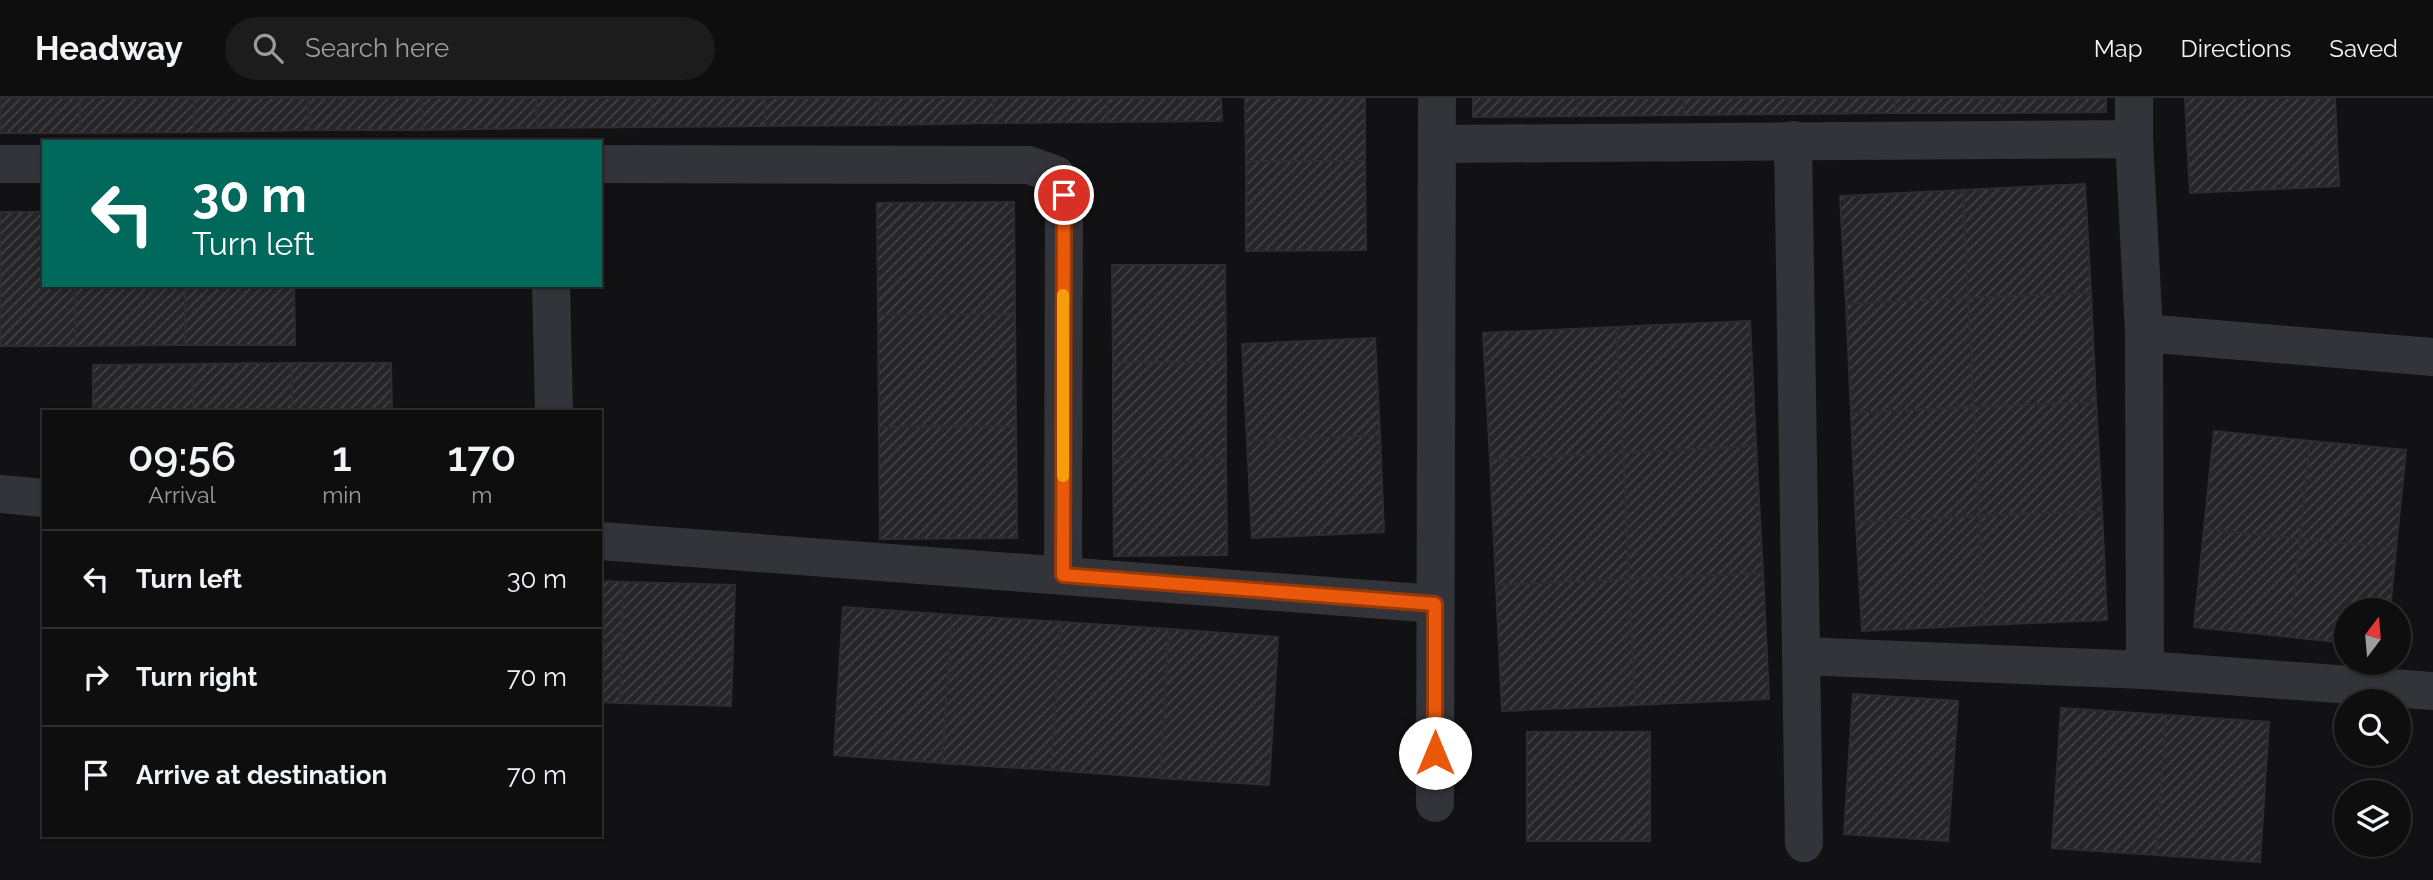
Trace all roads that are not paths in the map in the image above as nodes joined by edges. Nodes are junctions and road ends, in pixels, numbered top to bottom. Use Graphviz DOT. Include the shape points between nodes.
graph roads {
  1 [pos="1437,98"];
  2 [pos="2134,98"];
  3 [pos="2134,139"];
  4 [pos="1793,140"];
  5 [pos="1437,144"];
  6 [pos="0,164"];
  7 [pos="42,164"];
  8 [pos="602,164"];
  9 [pos="551,287"];
  10 [pos="2144,332"];
  11 [pos="2433,357"];
  12 [pos="554,410"];
  13 [pos="0,495"];
  14 [pos="42,498"];
  15 [pos="602,541"];
  16 [pos="1063,575"];
  17 [pos="1435,604"];
  18 [pos="1801,656"];
  19 [pos="2145,670"];
  20 [pos="2433,691"];
  21 [pos="1435,803"];
  22 [pos="1804,843"];
  1 -- 5 [label="street"];
  2 -- 3 [label="street"];
  3 -- 4 [label="street"];
  3 -- 10 [label="street"];
  4 -- 5 [label="street"];
  4 -- 18 [label="street"];
  5 -- 17 [label="street"];
  6 -- 7 [label="street"];
  8 -- 16 [label="street" via="1029,165 1056,175 1064,195"];
  9 -- 12 [label="street"];
  10 -- 11 [label="street"];
  10 -- 19 [label="street"];
  13 -- 14 [label="street"];
  15 -- 16 [label="street"];
  16 -- 17 [label="street"];
  17 -- 21 [label="street"];
  18 -- 19 [label="street"];
  18 -- 22 [label="street"];
  19 -- 20 [label="street"];
}
